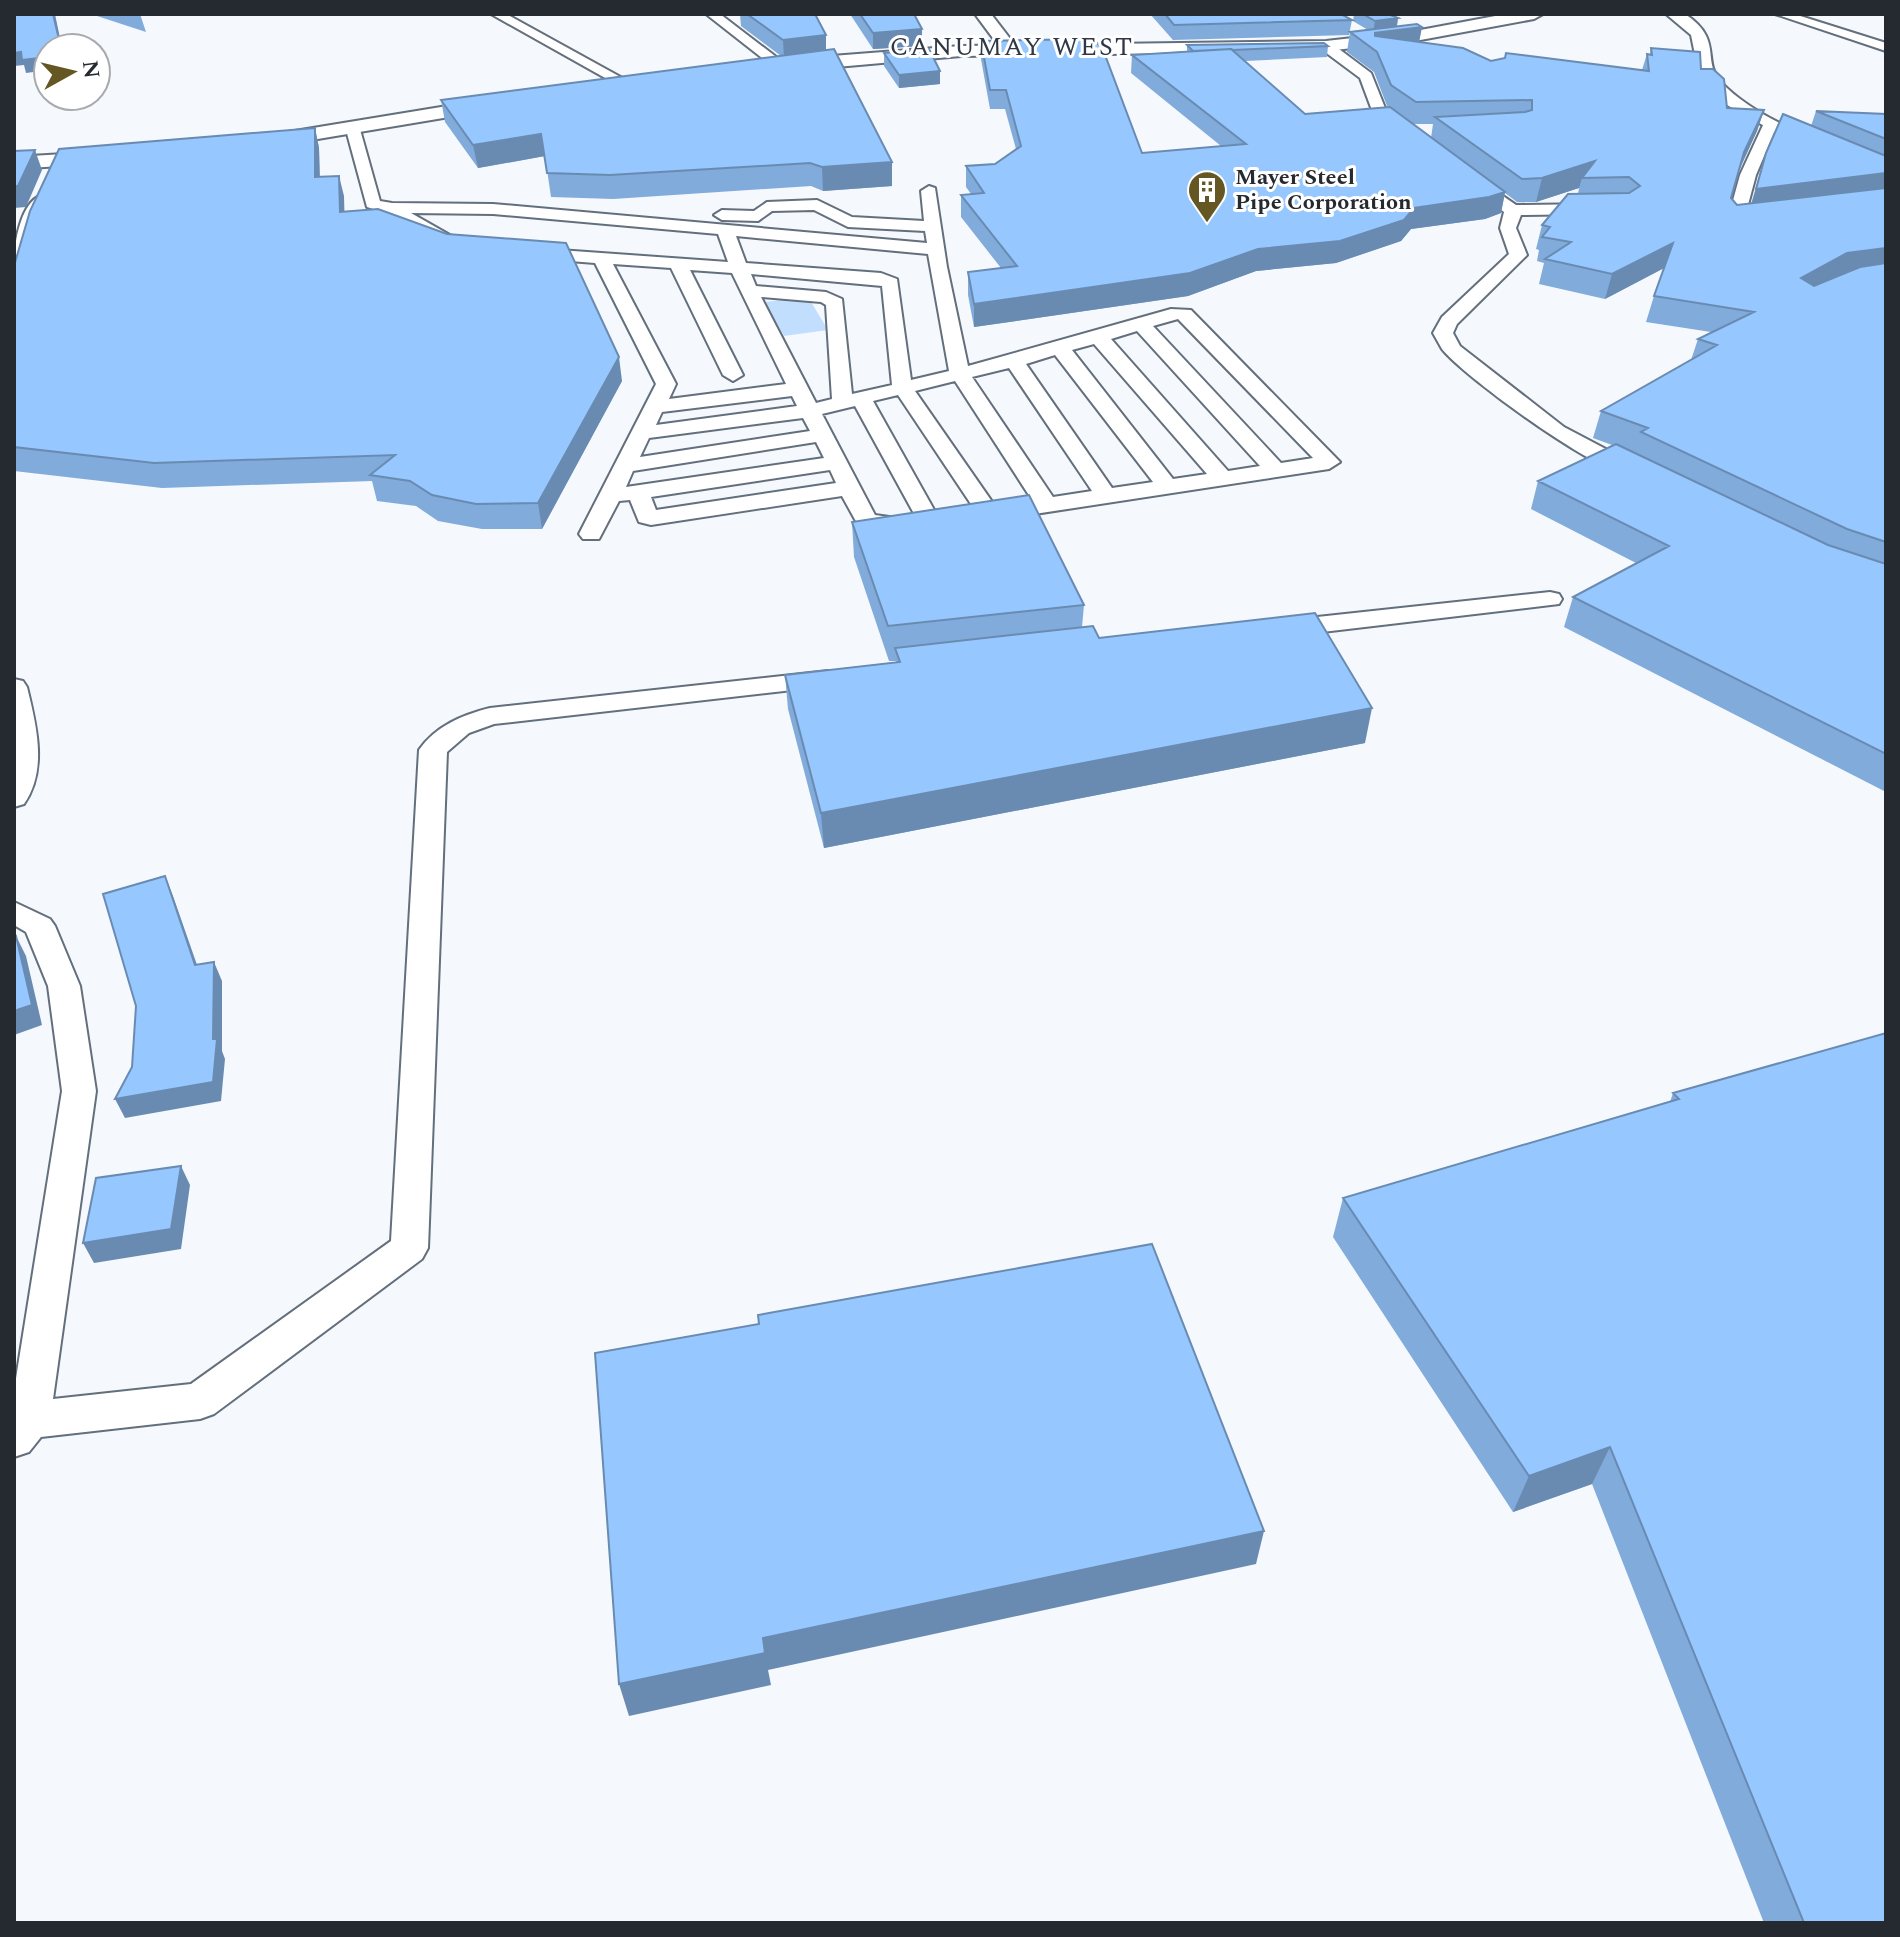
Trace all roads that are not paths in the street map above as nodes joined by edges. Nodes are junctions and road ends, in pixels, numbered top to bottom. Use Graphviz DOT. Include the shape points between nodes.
graph roads {
  1 [pos="497,14"];
  2 [pos="712,14"];
  3 [pos="983,14"];
  4 [pos="1533,14"];
  5 [pos="1674,14"];
  6 [pos="1781,14"];
  7 [pos="1350,28"];
  8 [pos="1415,36"];
  9 [pos="1375,41"];
  10 [pos="1326,46"];
  11 [pos="1886,47"];
  12 [pos="1440,48"];
  13 [pos="1010,49"];
  14 [pos="781,66"];
  15 [pos="751,70"];
  16 [pos="636,84"];
  17 [pos="598,89"];
  18 [pos="523,100"];
  19 [pos="1771,123"];
  20 [pos="352,126"];
  21 [pos="1419,138"];
  22 [pos="243,145"];
  23 [pos="128,156"];
  24 [pos="14,163"];
  25 [pos="1453,167"];
  26 [pos="52,174"];
  27 [pos="1886,175"];
  28 [pos="929,191"];
  29 [pos="392,208"];
  30 [pos="493,209"];
  31 [pos="1607,209"];
  32 [pos="1512,210"];
  33 [pos="536,214"];
  34 [pos="1781,216"];
  35 [pos="477,226"];
  36 [pos="933,226"];
  37 [pos="460,243"];
  38 [pos="727,249"];
  39 [pos="517,252"];
  40 [pos="14,257"];
  41 [pos="937,258"];
  42 [pos="602,259"];
  43 [pos="679,266"];
  44 [pos="748,290"];
  45 [pos="1141,324"];
  46 [pos="1098,336"];
  47 [pos="1060,348"];
  48 [pos="1014,361"];
  49 [pos="788,368"];
  50 [pos="747,373"];
  51 [pos="960,374"];
  52 [pos="666,384"];
  53 [pos="902,387"];
  54 [pos="798,389"];
  55 [pos="852,400"];
  56 [pos="656,407"];
  57 [pos="809,411"];
  58 [pos="643,433"];
  59 [pos="822,435"];
  60 [pos="836,463"];
  61 [pos="626,466"];
  62 [pos="1276,470"];
  63 [pos="1222,478"];
  64 [pos="1644,478"];
  65 [pos="1167,486"];
  66 [pos="850,488"];
  67 [pos="638,492"];
  68 [pos="1106,495"];
  69 [pos="611,496"];
  70 [pos="1046,504"];
  71 [pos="989,514"];
  72 [pos="931,524"];
  73 [pos="591,534"];
  74 [pos="1550,599"];
  75 [pos="1249,632"];
  76 [pos="859,675"];
  77 [pos="14,687"];
  78 [pos="14,798"];
  79 [pos="14,912"];
  80 [pos="22,1430"];
  1 -- 16 [label="street"];
  2 -- 14 [label="street"];
  3 -- 13 [label="street"];
  4 -- 8 [label="main road"];
  5 -- 19 [label="street" via="1697,29 1707,74 1716,87"];
  6 -- 11 [label="street"];
  7 -- 9 [label="street"];
  8 -- 9 [label="main road"];
  8 -- 12 [label="street"];
  9 -- 10 [label="main road"];
  10 -- 13 [label="main road"];
  10 -- 21 [label="street" via="1366,76 1378,110"];
  13 -- 14 [label="main road"];
  14 -- 15 [label="main road"];
  16 -- 17 [label="main road"];
  18 -- 20 [label="main road"];
  19 -- 27 [label="street"];
  19 -- 34 [label="street" via="1735,222"];
  20 -- 22 [label="main road"];
  20 -- 29 [label="street" via="373,204"];
  23 -- 26 [label="main road"];
  24 -- 26 [label="main road"];
  25 -- 32 [label="street"];
  26 -- 40 [label="street"];
  28 -- 36 [label="street"];
  29 -- 30 [label="street"];
  29 -- 37 [label="street" via="426,231"];
  30 -- 33 [label="street"];
  30 -- 35 [label="street"];
  31 -- 32 [label="street"];
  32 -- 64 [label="street" via="1508,228 1516,259 1449,321 1443,333 1452,349 1557,431"];
  33 -- 36 [label="street" via="612,208 755,217 773,206 817,205 848,222"];
  33 -- 38 [label="street"];
  36 -- 41 [label="street"];
  38 -- 41 [label="street"];
  38 -- 43 [label="street"];
  38 -- 44 [label="street"];
  38 -- 53 [label="street" via="891,283"];
  39 -- 42 [label="street"];
  41 -- 51 [label="street"];
  42 -- 43 [label="street"];
  42 -- 52 [label="street"];
  43 -- 50 [label="street"];
  44 -- 49 [label="street"];
  44 -- 55 [label="street" via="826,297 835,303"];
  45 -- 46 [label="street"];
  45 -- 62 [label="street"];
  45 -- 62 [label="street" via="1184,314 1329,462"];
  46 -- 47 [label="street"];
  46 -- 63 [label="street"];
  47 -- 48 [label="street"];
  47 -- 65 [label="street"];
  48 -- 51 [label="street"];
  48 -- 68 [label="street"];
  49 -- 50 [label="street"];
  49 -- 54 [label="street"];
  50 -- 52 [label="street"];
  51 -- 53 [label="street"];
  51 -- 70 [label="street"];
  52 -- 56 [label="street"];
  53 -- 55 [label="street"];
  53 -- 71 [label="street"];
  54 -- 56 [label="street"];
  54 -- 57 [label="street"];
  55 -- 57 [label="street"];
  55 -- 72 [label="street"];
  56 -- 58 [label="street"];
  57 -- 58 [label="street"];
  57 -- 59 [label="street"];
  58 -- 61 [label="street"];
  59 -- 60 [label="street"];
  59 -- 61 [label="street"];
  60 -- 66 [label="street"];
  60 -- 67 [label="street"];
  61 -- 69 [label="street"];
  62 -- 63 [label="street"];
  63 -- 65 [label="street"];
  65 -- 68 [label="street"];
  66 -- 67 [label="street" via="651,518"];
  66 -- 72 [label="street" via="866,520 897,527"];
  67 -- 69 [label="street"];
  68 -- 70 [label="street"];
  69 -- 73 [label="street"];
  70 -- 71 [label="street"];
  71 -- 72 [label="street"];
  74 -- 75 [label="street"];
  76 -- 80 [label="street" via="490,716 459,727 433,750 409,1248 200,1401"];
  77 -- 78 [label="street" via="24,726 21,785"];
  79 -- 80 [label="street" via="39,926 64,986 79,1091"];
}
